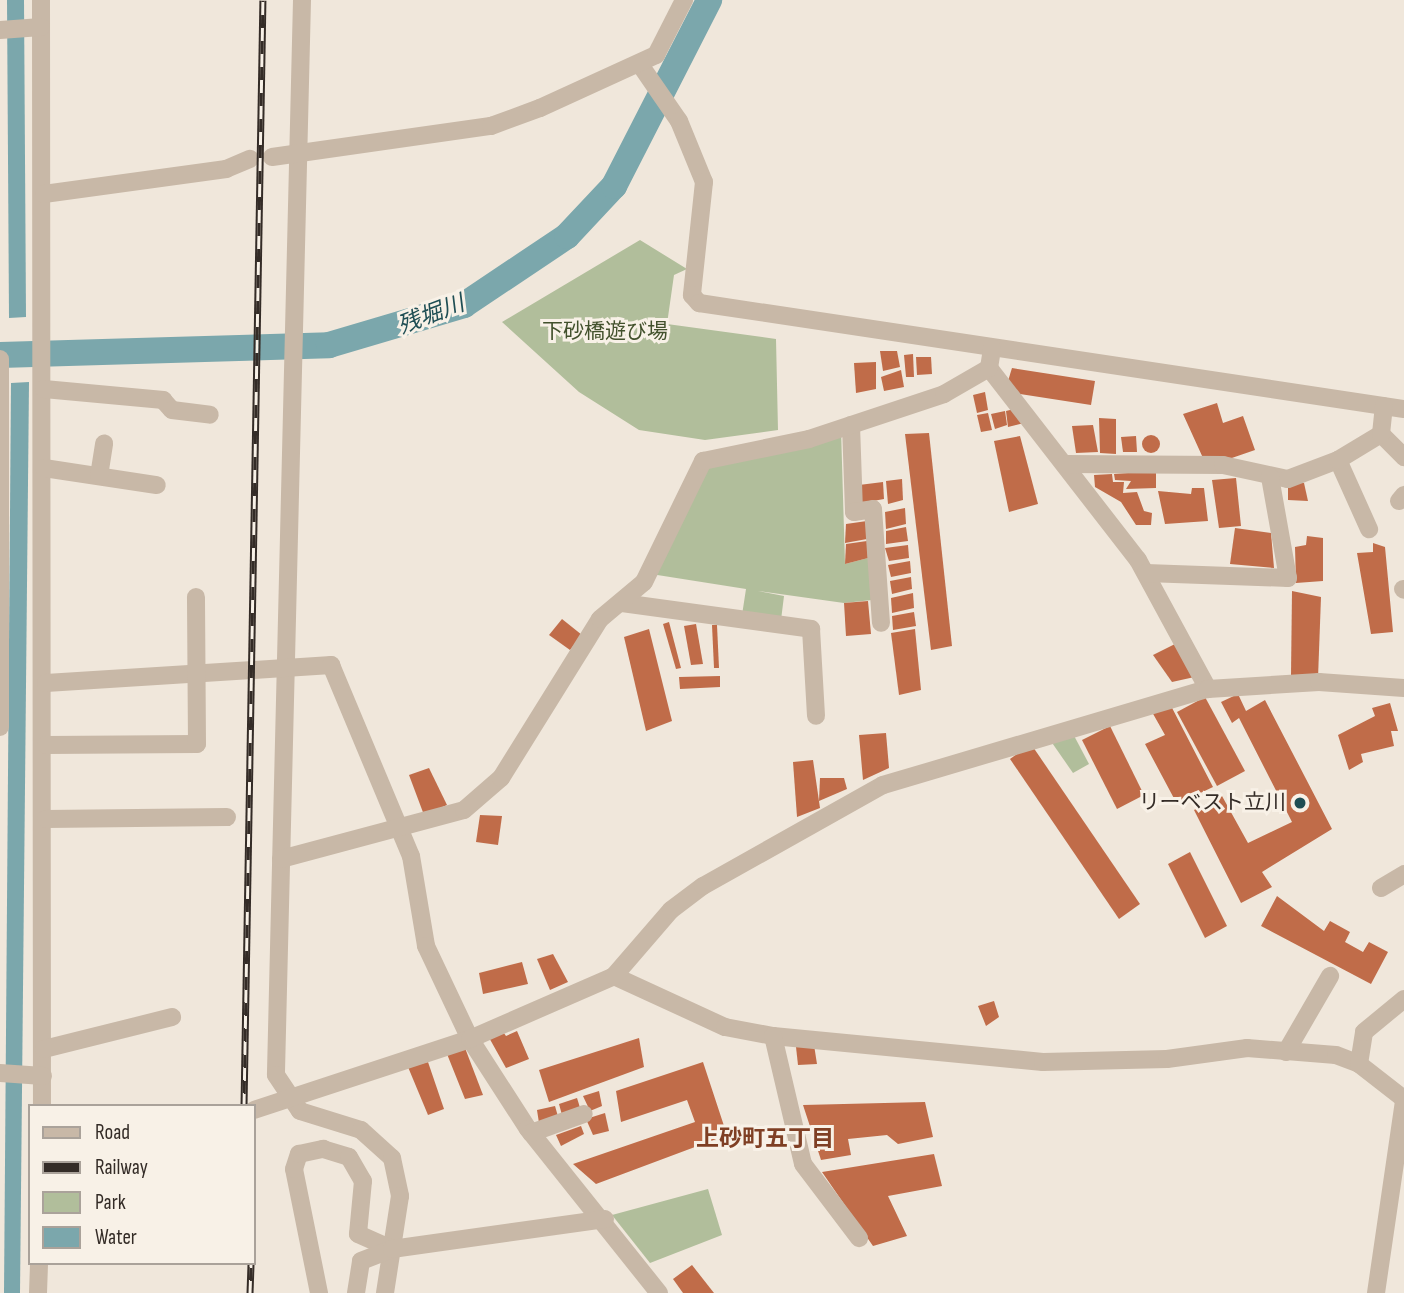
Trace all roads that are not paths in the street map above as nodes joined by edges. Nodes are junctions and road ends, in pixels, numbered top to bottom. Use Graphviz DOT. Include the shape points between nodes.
graph roads {
  1 [pos="41,0"];
  2 [pos="302,0"];
  3 [pos="684,0"];
  4 [pos="34,28"];
  5 [pos="2,30"];
  6 [pos="641,66"];
  7 [pos="272,157"];
  8 [pos="297,158"];
  9 [pos="250,159"];
  10 [pos="44,194"];
  11 [pos="992,348"];
  12 [pos="0,359"];
  13 [pos="989,369"];
  14 [pos="0,373"];
  15 [pos="44,381"];
  16 [pos="1384,406"];
  17 [pos="1404,409"];
  18 [pos="210,415"];
  19 [pos="851,425"];
  20 [pos="1381,434"];
  21 [pos="104,443"];
  22 [pos="1404,457"];
  23 [pos="1338,460"];
  24 [pos="1066,464"];
  25 [pos="44,468"];
  26 [pos="99,476"];
  27 [pos="1270,477"];
  28 [pos="158,485"];
  29 [pos="1,488"];
  30 [pos="0,512"];
  31 [pos="1369,529"];
  32 [pos="1146,573"];
  33 [pos="197,597"];
  34 [pos="622,603"];
  35 [pos="0,621"];
  36 [pos="881,623"];
  37 [pos="285,667"];
  38 [pos="197,672"];
  39 [pos="46,683"];
  40 [pos="1404,688"];
  41 [pos="1208,689"];
  42 [pos="816,716"];
  43 [pos="0,727"];
  44 [pos="46,745"];
  45 [pos="227,817"];
  46 [pos="46,819"];
  47 [pos="399,828"];
  48 [pos="281,859"];
  49 [pos="1404,874"];
  50 [pos="1381,888"];
  51 [pos="614,975"];
  52 [pos="1330,976"];
  53 [pos="1404,999"];
  54 [pos="172,1017"];
  55 [pos="774,1036"];
  56 [pos="470,1039"];
  57 [pos="44,1049"];
  58 [pos="1286,1052"];
  59 [pos="1359,1064"];
  60 [pos="3,1073"];
  61 [pos="39,1075"];
  62 [pos="288,1099"];
  63 [pos="1404,1099"];
  64 [pos="42,1104"];
  65 [pos="256,1109"];
  66 [pos="584,1114"];
  67 [pos="531,1133"];
  68 [pos="606,1219"];
  69 [pos="859,1238"];
  70 [pos="392,1249"];
  71 [pos="39,1265"];
  72 [pos="38,1293"];
  73 [pos="319,1293"];
  74 [pos="356,1293"];
  75 [pos="385,1293"];
  76 [pos="659,1293"];
  77 [pos="1376,1293"];
  1 -- 4 [label="street"];
  2 -- 8 [label="street"];
  3 -- 6 [label="street" via="656,55"];
  4 -- 5 [label="street"];
  4 -- 10 [label="street"];
  6 -- 8 [label="street" via="491,127"];
  6 -- 11 [label="street" via="675,114 705,189 692,295 699,303"];
  7 -- 8 [label="street"];
  8 -- 37 [label="street"];
  9 -- 10 [label="street" via="226,169"];
  10 -- 15 [label="street"];
  11 -- 13 [label="street"];
  11 -- 16 [label="street"];
  12 -- 14 [label="street"];
  13 -- 19 [label="street" via="944,394"];
  13 -- 24 [label="street"];
  14 -- 29 [label="street"];
  15 -- 18 [label="street" via="163,400 172,410"];
  15 -- 25 [label="street"];
  16 -- 17 [label="street"];
  16 -- 20 [label="street"];
  19 -- 34 [label="street" via="774,449 703,461 643,582"];
  19 -- 36 [label="street" via="854,512 873,509"];
  20 -- 22 [label="street"];
  20 -- 23 [label="street"];
  21 -- 26 [label="street"];
  23 -- 27 [label="street" via="1306,475"];
  23 -- 31 [label="street"];
  24 -- 27 [label="street" via="1223,465"];
  24 -- 32 [label="street"];
  25 -- 26 [label="street"];
  25 -- 39 [label="street"];
  26 -- 28 [label="street"];
  27 -- 32 [label="street" via="1289,578"];
  29 -- 30 [label="street"];
  30 -- 35 [label="street"];
  32 -- 41 [label="street"];
  33 -- 38 [label="street"];
  34 -- 42 [label="street" via="811,629"];
  34 -- 47 [label="street" via="600,620 501,778 464,810"];
  35 -- 43 [label="street"];
  37 -- 38 [label="street"];
  37 -- 47 [label="street" via="331,665"];
  37 -- 48 [label="street"];
  38 -- 39 [label="street"];
  38 -- 44 [label="street" via="197,744"];
  39 -- 44 [label="street"];
  40 -- 41 [label="street" via="1319,682"];
  41 -- 51 [label="street" via="883,785 703,886 671,909"];
  44 -- 46 [label="street"];
  45 -- 46 [label="street"];
  46 -- 57 [label="street"];
  47 -- 48 [label="street"];
  47 -- 56 [label="street" via="413,865 426,946"];
  48 -- 62 [label="street" via="275,1045 276,1075"];
  49 -- 50 [label="street"];
  51 -- 55 [label="street" via="724,1027"];
  51 -- 56 [label="street"];
  52 -- 58 [label="street"];
  53 -- 59 [label="street" via="1364,1032"];
  54 -- 57 [label="street"];
  55 -- 58 [label="street" via="1043,1062 1167,1059 1247,1048"];
  55 -- 69 [label="street" via="803,1164"];
  56 -- 62 [label="street"];
  56 -- 67 [label="street"];
  57 -- 61 [label="street"];
  58 -- 59 [label="street" via="1336,1055"];
  59 -- 63 [label="street"];
  60 -- 61 [label="street"];
  61 -- 64 [label="street"];
  62 -- 65 [label="street"];
  62 -- 70 [label="street" via="313,1119 369,1134 393,1158 401,1190"];
  63 -- 77 [label="street"];
  66 -- 67 [label="street"];
  67 -- 68 [label="street"];
  68 -- 70 [label="street"];
  68 -- 76 [label="street"];
  70 -- 73 [label="street" via="358,1234 363,1181 349,1157 323,1149 299,1154 294,1169"];
  70 -- 74 [label="street" via="361,1261"];
  70 -- 75 [label="street"];
  71 -- 72 [label="street"];
}
